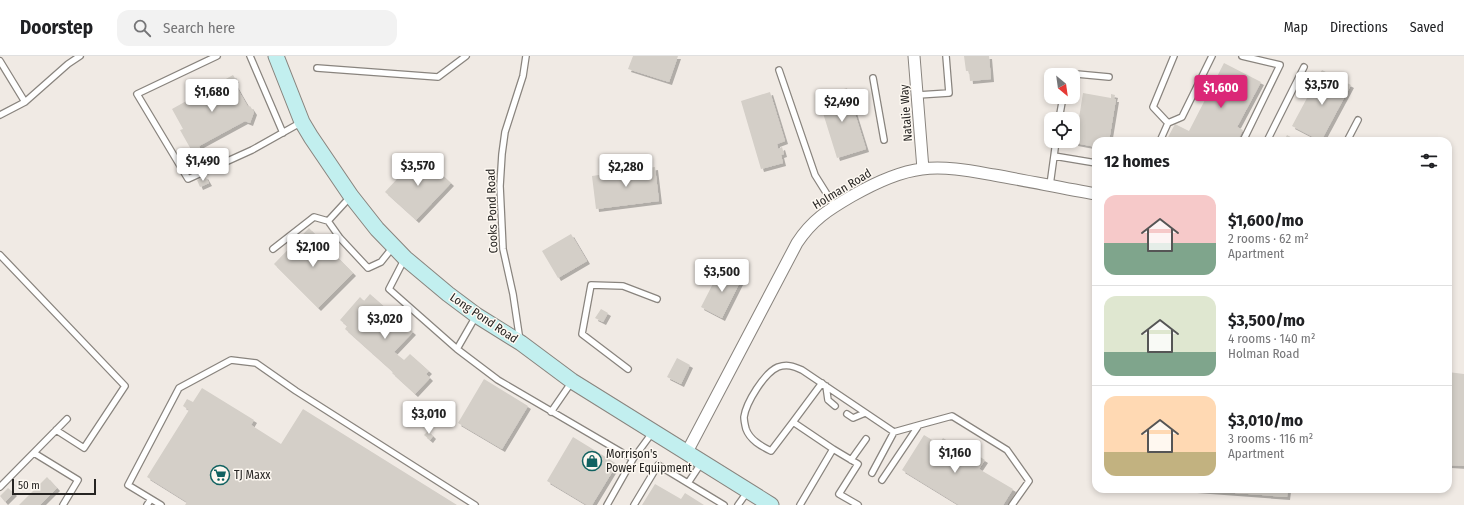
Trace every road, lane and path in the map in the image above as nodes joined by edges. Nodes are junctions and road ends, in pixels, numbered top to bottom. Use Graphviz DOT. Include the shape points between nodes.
graph roads {
  1 [pos="80,56"];
  2 [pos="217,56"];
  3 [pos="250,56"];
  4 [pos="276,56"];
  5 [pos="466,56"];
  6 [pos="526,56"];
  7 [pos="914,56"];
  8 [pos="946,56"];
  9 [pos="1174,56"];
  10 [pos="1212,56"];
  11 [pos="1242,56"];
  12 [pos="0,61"];
  13 [pos="1304,67"];
  14 [pos="316,68"];
  15 [pos="779,70"];
  16 [pos="1080,74"];
  17 [pos="1109,77"];
  18 [pos="873,78"];
  19 [pos="918,95"];
  20 [pos="25,102"];
  21 [pos="0,115"];
  22 [pos="1358,120"];
  23 [pos="302,122"];
  24 [pos="1168,123"];
  25 [pos="283,133"];
  26 [pos="1162,137"];
  27 [pos="1245,137"];
  28 [pos="1269,137"];
  29 [pos="1349,137"];
  30 [pos="884,140"];
  31 [pos="1055,148"];
  32 [pos="1054,156"];
  33 [pos="1092,162"];
  34 [pos="923,169"];
  35 [pos="1050,185"];
  36 [pos="1092,193"];
  37 [pos="351,196"];
  38 [pos="835,207"];
  39 [pos="328,221"];
  40 [pos="393,247"];
  41 [pos="273,249"];
  42 [pos="0,255"];
  43 [pos="405,258"];
  44 [pos="657,299"];
  45 [pos="476,315"];
  46 [pos="521,343"];
  47 [pos="457,349"];
  48 [pos="628,369"];
  49 [pos="572,381"];
  50 [pos="824,385"];
  51 [pos="835,406"];
  52 [pos="551,412"];
  53 [pos="865,413"];
  54 [pos="847,414"];
  55 [pos="67,419"];
  56 [pos="793,422"];
  57 [pos="919,425"];
  58 [pos="56,430"];
  59 [pos="653,432"];
  60 [pos="894,432"];
  61 [pos="866,438"];
  62 [pos="833,449"];
  63 [pos="687,452"];
  64 [pos="34,453"];
  65 [pos="633,458"];
  66 [pos="851,460"];
  67 [pos="702,462"];
  68 [pos="872,473"];
  69 [pos="882,480"];
  70 [pos="688,483"];
  71 [pos="0,486"];
  72 [pos="748,491"];
  73 [pos="151,499"];
  74 [pos="63,505"];
  75 [pos="147,505"];
  76 [pos="161,505"];
  77 [pos="475,505"];
  78 [pos="607,505"];
  79 [pos="634,505"];
  80 [pos="724,505"];
  81 [pos="738,505"];
  82 [pos="771,505"];
  83 [pos="800,505"];
  84 [pos="858,505"];
  85 [pos="1012,505"];
  1 -- 20 [label="lane"];
  2 -- 25 [label="lane" via="137,94 188,179"];
  3 -- 25 [label="lane"];
  4 -- 23 [label="street, Long Pond Road"];
  5 -- 14 [label="lane" via="438,77"];
  6 -- 46 [label="lane, Cooks Pond Road" via="523,76 505,132 500,186 503,249"];
  7 -- 19 [label="street, Natalie Way"];
  8 -- 19 [label="lane" via="949,93"];
  9 -- 24 [label="lane" via="1153,107"];
  10 -- 24 [label="lane" via="1182,117"];
  11 -- 27 [label="lane" via="1280,65"];
  12 -- 20 [label="lane"];
  13 -- 28 [label="lane"];
  15 -- 38 [label="lane" via="815,175"];
  16 -- 17 [label="lane"];
  18 -- 30 [label="lane"];
  19 -- 34 [label="street, Natalie Way"];
  20 -- 21 [label="lane"];
  22 -- 29 [label="lane"];
  23 -- 25 [label="lane"];
  23 -- 37 [label="street, Long Pond Road"];
  24 -- 26 [label="lane"];
  31 -- 32 [label="lane"];
  32 -- 33 [label="lane"];
  32 -- 35 [label="lane"];
  34 -- 35 [label="street, Holman Road" via="973,171"];
  34 -- 38 [label="street, Holman Road" via="882,180"];
  35 -- 36 [label="street, Holman Road"];
  37 -- 39 [label="lane"];
  37 -- 40 [label="street, Long Pond Road"];
  38 -- 63 [label="street, Holman Road" via="809,226 792,253"];
  39 -- 40 [label="lane" via="368,268 381,262"];
  39 -- 41 [label="lane" via="314,217"];
  40 -- 43 [label="street, Long Pond Road"];
  42 -- 58 [label="lane" via="125,386 84,448"];
  43 -- 45 [label="street, Long Pond Road"];
  43 -- 47 [label="lane" via="389,289"];
  44 -- 48 [label="lane" via="623,286 591,285 582,334"];
  45 -- 46 [label="street, Long Pond Road"];
  45 -- 47 [label="lane"];
  46 -- 49 [label="street, Long Pond Road"];
  47 -- 52 [label="lane" via="498,380"];
  49 -- 52 [label="lane"];
  49 -- 59 [label="street, Long Pond Road"];
  50 -- 51 [label="lane" via="828,400"];
  50 -- 53 [label="lane"];
  50 -- 56 [label="lane"];
  50 -- 56 [label="lane" via="792,366 776,368 767,375 747,405 744,418 747,430 756,443 771,451"];
  52 -- 65 [label="lane"];
  53 -- 54 [label="lane" via="853,418"];
  53 -- 60 [label="lane"];
  55 -- 58 [label="lane"];
  56 -- 62 [label="lane"];
  57 -- 60 [label="lane"];
  57 -- 69 [label="lane"];
  57 -- 85 [label="lane" via="952,416 1007,450 1029,481"];
  58 -- 64 [label="lane"];
  59 -- 63 [label="street, Long Pond Road"];
  59 -- 65 [label="lane"];
  60 -- 68 [label="lane"];
  61 -- 66 [label="lane"];
  62 -- 66 [label="lane"];
  62 -- 83 [label="lane"];
  63 -- 67 [label="street, Long Pond Road"];
  64 -- 71 [label="lane"];
  64 -- 74 [label="lane" via="78,480"];
  65 -- 78 [label="lane"];
  66 -- 84 [label="lane" via="858,464 839,494"];
  67 -- 70 [label="lane"];
  67 -- 72 [label="street, Long Pond Road"];
  70 -- 79 [label="lane" via="658,465"];
  70 -- 80 [label="lane"];
  72 -- 81 [label="lane"];
  72 -- 82 [label="street, Long Pond Road"];
  73 -- 75 [label="lane"];
  73 -- 76 [label="lane"];
  73 -- 77 [label="lane" via="128,485 179,388 230,360 256,363"];
}
